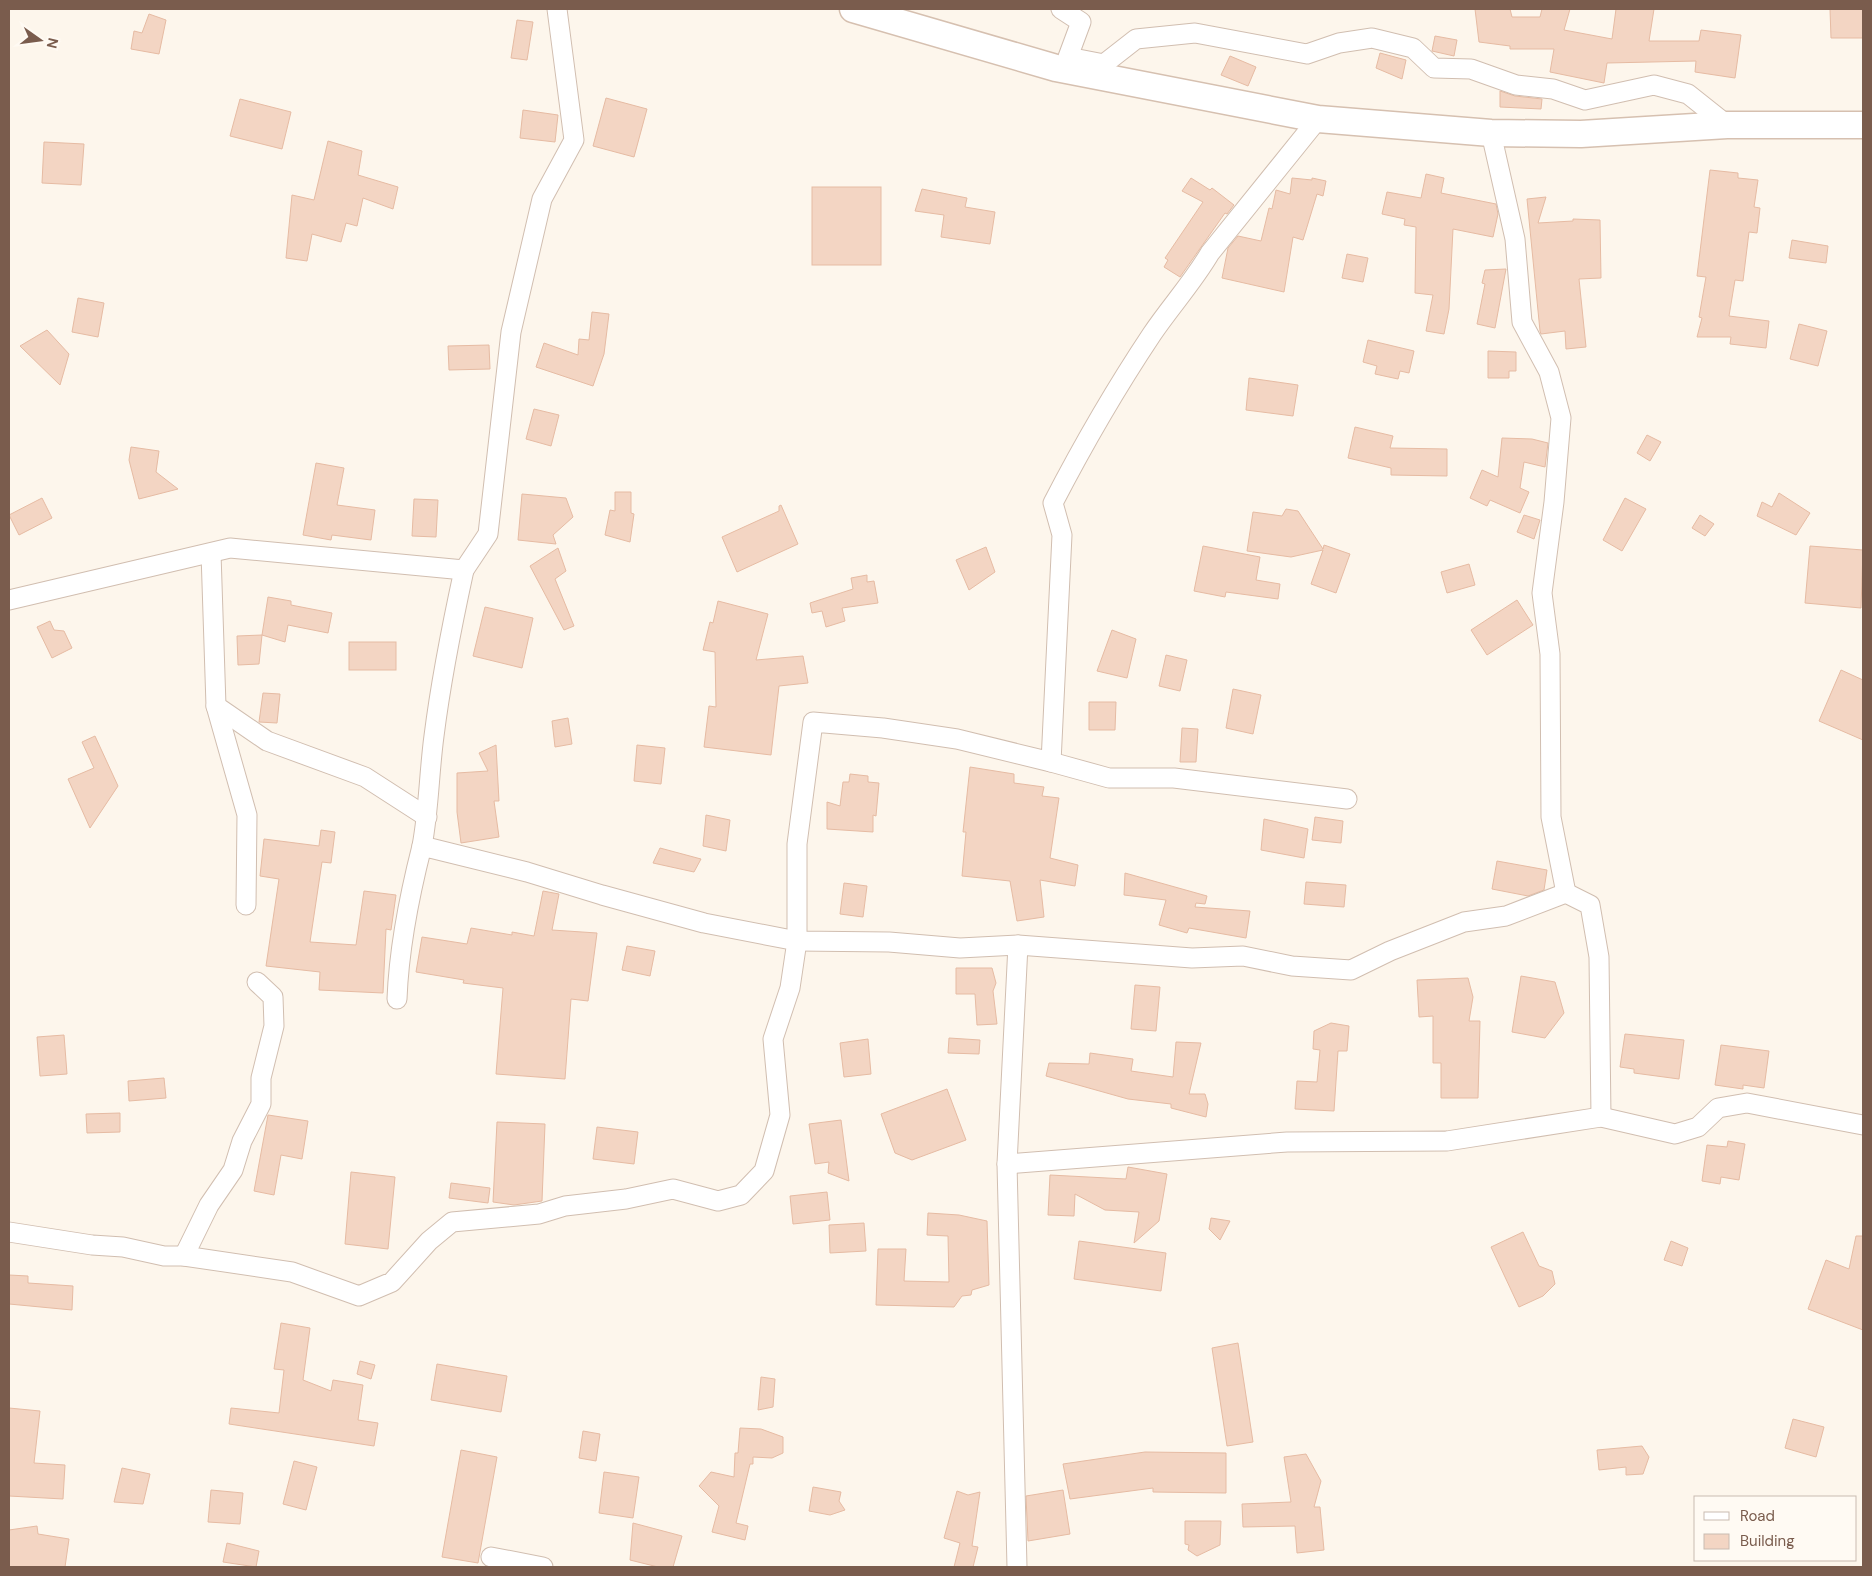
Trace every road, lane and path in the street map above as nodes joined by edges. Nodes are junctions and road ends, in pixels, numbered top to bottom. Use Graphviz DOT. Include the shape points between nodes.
graph roads {
  1 [pos="557,9"];
  2 [pos="853,9"];
  3 [pos="1061,9"];
  4 [pos="1318,119"];
  5 [pos="1727,125"];
  6 [pos="1863,125"];
  7 [pos="1491,134"];
  8 [pos="212,553"];
  9 [pos="464,570"];
  10 [pos="9,600"];
  11 [pos="216,706"];
  12 [pos="1051,762"];
  13 [pos="1347,799"];
  14 [pos="427,817"];
  15 [pos="422,846"];
  16 [pos="1566,893"];
  17 [pos="246,905"];
  18 [pos="797,942"];
  19 [pos="1018,945"];
  20 [pos="257,982"];
  21 [pos="397,999"];
  22 [pos="1601,1117"];
  23 [pos="1863,1125"];
  24 [pos="1007,1164"];
  25 [pos="9,1232"];
  26 [pos="184,1256"];
  27 [pos="491,1557"];
  28 [pos="543,1567"];
  29 [pos="1017,1567"];
  1 -- 9 [label="street" via="574,140 542,198 511,332 488,534"];
  2 -- 4 [label="main road" via="1056,68"];
  3 -- 5 [label="street" via="1081,22 1068,57 1104,64 1136,40 1194,33 1307,54 1339,43 1372,38 1413,48 1434,68 1471,69 1516,85 1553,89 1585,100 1654,85 1688,94"];
  4 -- 7 [label="main road"];
  4 -- 12 [label="street" via="1210,253 1152,334 1090,433 1053,503 1062,535"];
  5 -- 6 [label="main road"];
  5 -- 7 [label="main road" via="1581,134"];
  7 -- 16 [label="street" via="1515,239 1522,322 1549,372 1561,418 1542,593 1550,654 1551,817"];
  8 -- 9 [label="street" via="230,548"];
  8 -- 10 [label="street"];
  8 -- 11 [label="street"];
  9 -- 14 [label="street" via="448,642 434,737"];
  11 -- 14 [label="street" via="267,741 365,777"];
  11 -- 17 [label="street" via="247,814"];
  12 -- 13 [label="street" via="1109,778 1174,778"];
  12 -- 18 [label="street" via="956,739 813,722 797,844"];
  14 -- 15 [label="street"];
  15 -- 18 [label="street" via="527,872 704,924"];
  15 -- 21 [label="street" via="407,904 398,961"];
  16 -- 19 [label="street" via="1506,916 1464,922 1351,970 1292,966 1243,956 1192,958"];
  16 -- 22 [label="street" via="1590,905 1599,958"];
  18 -- 19 [label="street" via="889,942 960,948"];
  18 -- 26 [label="street" via="790,988 773,1039 780,1115 764,1172 741,1195 718,1201 673,1189 626,1199 566,1206 540,1214 452,1222 429,1241 392,1282 359,1296 292,1272"];
  19 -- 24 [label="street"];
  20 -- 26 [label="street" via="273,997 274,1026 261,1078 261,1104 242,1141 233,1170 209,1205"];
  22 -- 23 [label="street" via="1675,1134 1698,1127 1718,1108 1747,1103"];
  22 -- 24 [label="street" via="1447,1140 1287,1142"];
  24 -- 29 [label="street"];
  25 -- 26 [label="street" via="124,1247 164,1256"];
  27 -- 28 [label="street"];
}
